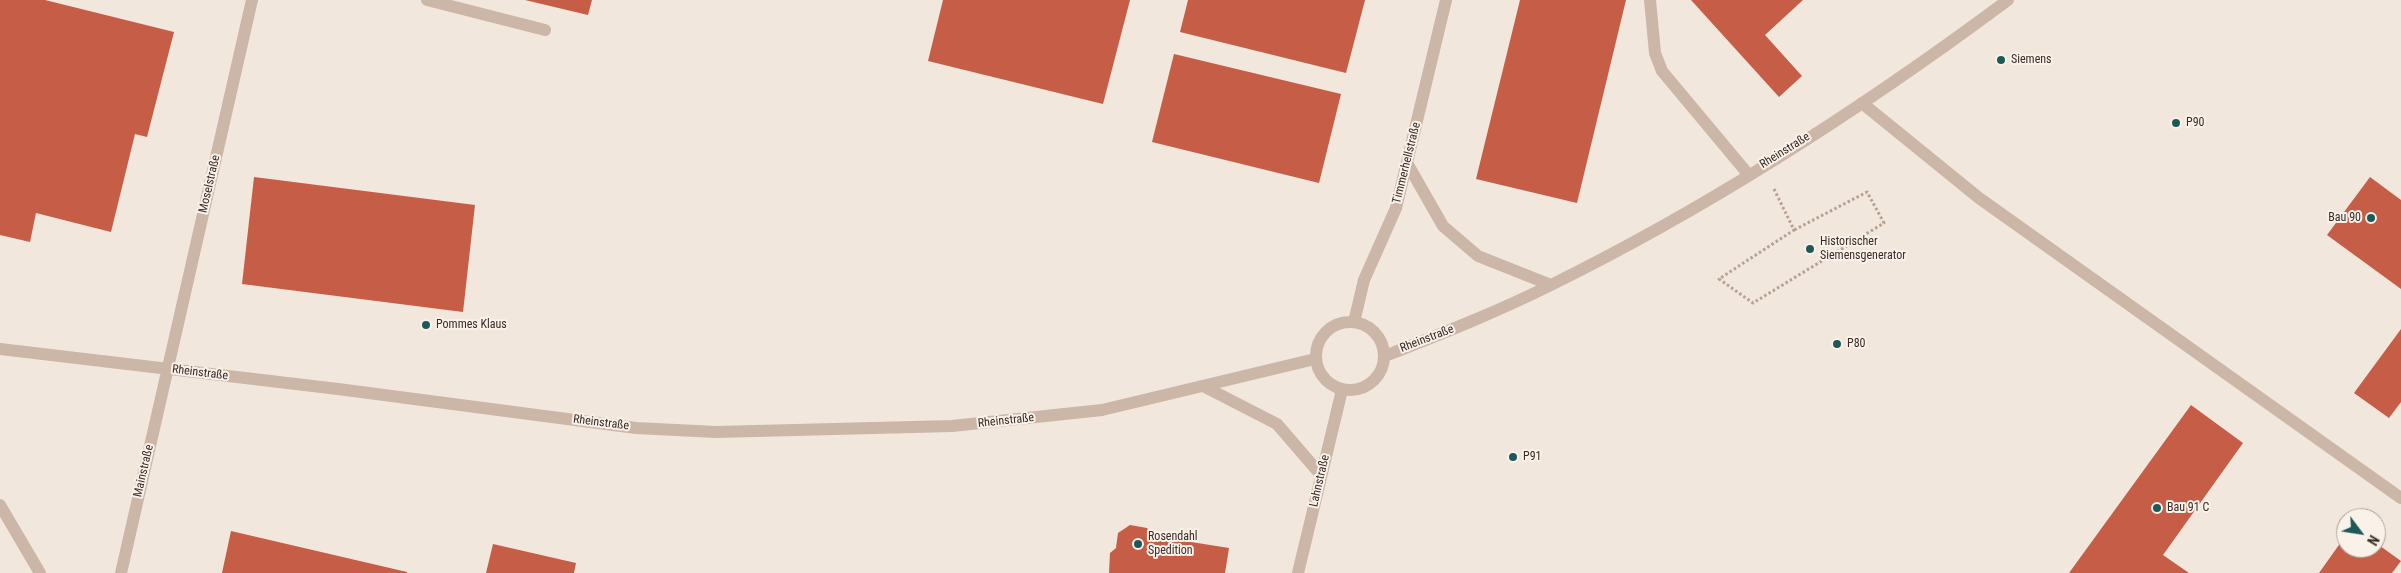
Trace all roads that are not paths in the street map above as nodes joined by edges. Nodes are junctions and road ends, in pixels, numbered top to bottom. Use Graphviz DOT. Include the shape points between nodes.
graph roads {
  1 [pos="252,0"];
  2 [pos="427,0"];
  3 [pos="1446,0"];
  4 [pos="1650,0"];
  5 [pos="2008,0"];
  6 [pos="545,30"];
  7 [pos="1862,103"];
  8 [pos="1407,163"];
  9 [pos="1748,174"];
  10 [pos="1551,285"];
  11 [pos="1354,322"];
  12 [pos="0,349"];
  13 [pos="1384,356"];
  14 [pos="1315,359"];
  15 [pos="168,369"];
  16 [pos="1203,386"];
  17 [pos="1342,390"];
  18 [pos="1322,475"];
  19 [pos="2401,498"];
  20 [pos="0,505"];
  21 [pos="40,573"];
  22 [pos="121,573"];
  23 [pos="1298,573"];
  1 -- 15 [label="street, Moselstraße"];
  2 -- 6 [label="street"];
  3 -- 8 [label="street, Timmerhellstraße"];
  4 -- 9 [label="street" via="1655,53 1662,70"];
  5 -- 7 [label="street, Rheinstraße"];
  7 -- 9 [label="street, Rheinstraße"];
  7 -- 19 [label="street" via="1979,198"];
  8 -- 10 [label="street" via="1443,226 1478,256"];
  8 -- 11 [label="street, Timmerhellstraße" via="1396,208 1364,280"];
  9 -- 10 [label="street, Rheinstraße"];
  10 -- 13 [label="street, Rheinstraße"];
  11 -- 13 [label="street" via="1370,328 1380,340"];
  11 -- 14 [label="street" via="1338,324 1324,333"];
  12 -- 15 [label="street, Rheinstraße"];
  13 -- 17 [label="street" via="1381,371 1372,383 1358,390"];
  14 -- 16 [label="street, Rheinstraße"];
  14 -- 17 [label="street" via="1321,376"];
  15 -- 16 [label="street, Rheinstraße" via="636,428 716,432 952,426 1102,410"];
  15 -- 22 [label="street, Mainstraße"];
  16 -- 18 [label="street" via="1277,424"];
  17 -- 18 [label="street, Lahnstraße"];
  18 -- 23 [label="street, Lahnstraße"];
  20 -- 21 [label="street"];
}
